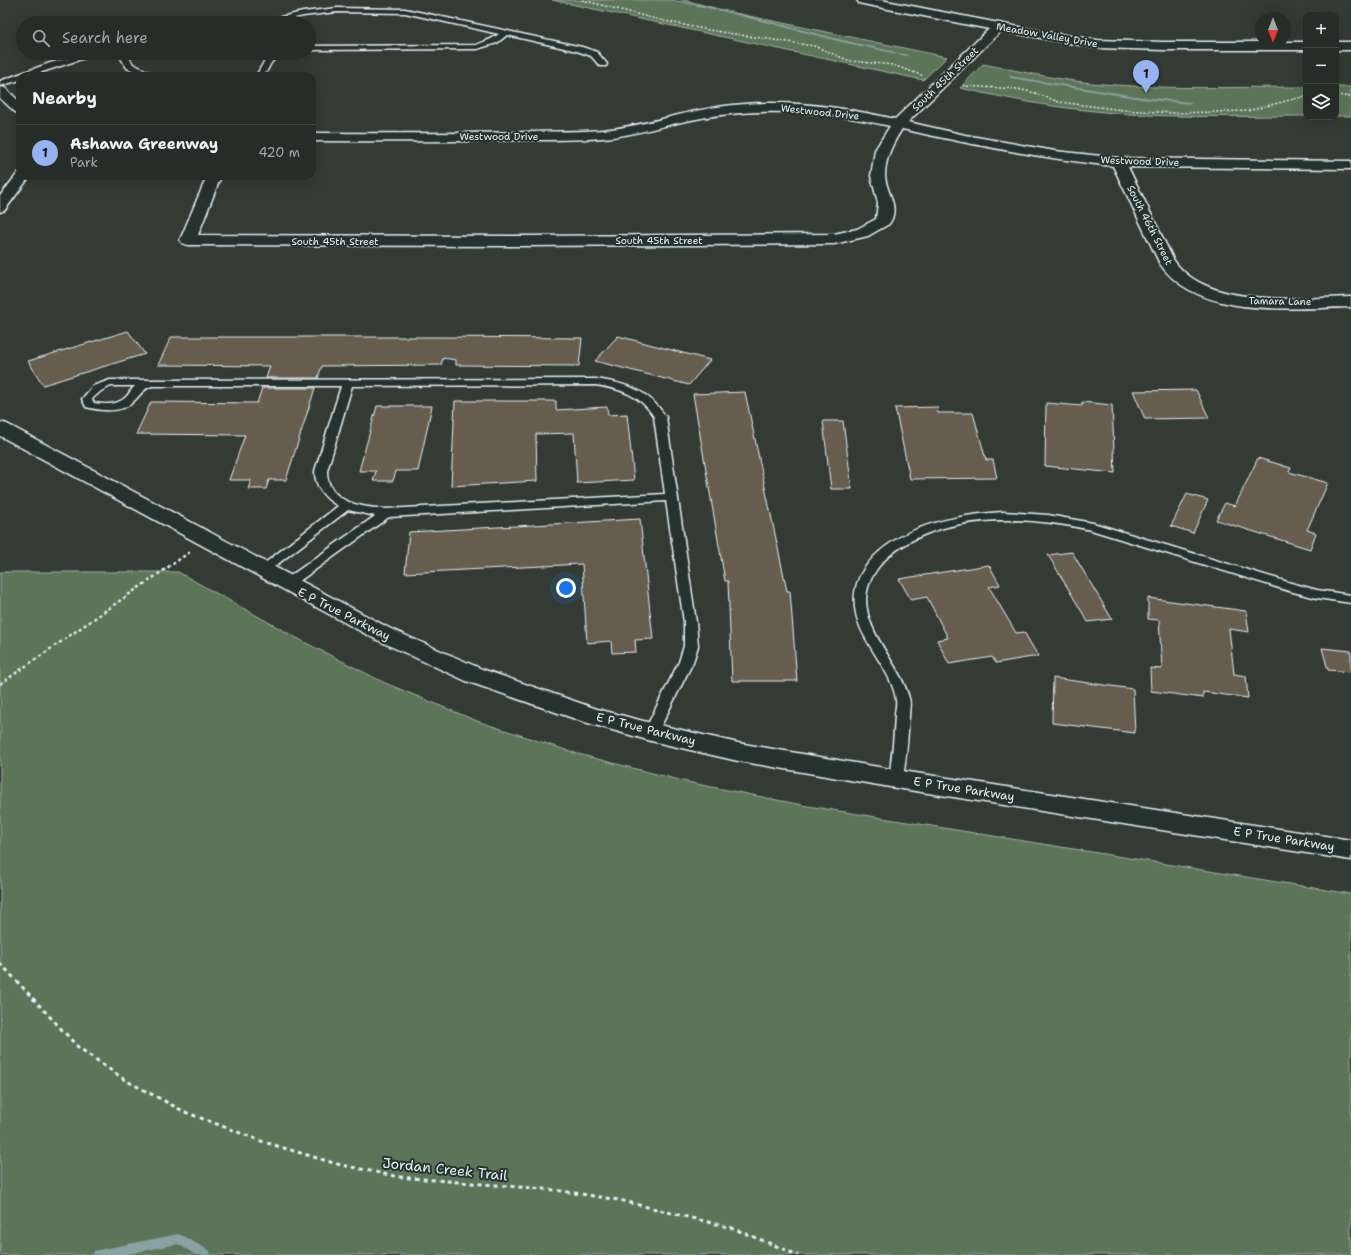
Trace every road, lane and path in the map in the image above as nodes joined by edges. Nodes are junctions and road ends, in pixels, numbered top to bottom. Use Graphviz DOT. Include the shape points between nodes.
graph roads {
  1 [pos="863,0"];
  2 [pos="877,1"];
  3 [pos="296,16"];
  4 [pos="998,27"];
  5 [pos="504,33"];
  6 [pos="1303,46"];
  7 [pos="1339,46"];
  8 [pos="1351,46"];
  9 [pos="316,48"];
  10 [pos="71,60"];
  11 [pos="126,60"];
  12 [pos="270,60"];
  13 [pos="603,64"];
  14 [pos="33,72"];
  15 [pos="144,72"];
  16 [pos="262,72"];
  17 [pos="16,78"];
  18 [pos="0,84"];
  19 [pos="0,91"];
  20 [pos="1339,96"];
  21 [pos="1351,97"];
  22 [pos="16,105"];
  23 [pos="898,124"];
  24 [pos="316,137"];
  25 [pos="1119,162"];
  26 [pos="1350,166"];
  27 [pos="20,180"];
  28 [pos="212,180"];
  29 [pos="0,207"];
  30 [pos="1209,292"];
  31 [pos="1351,302"];
  32 [pos="151,383"];
  33 [pos="347,383"];
  34 [pos="0,428"];
  35 [pos="671,497"];
  36 [pos="346,505"];
  37 [pos="386,512"];
  38 [pos="208,540"];
  39 [pos="262,570"];
  40 [pos="287,584"];
  41 [pos="1351,599"];
  42 [pos="0,684"];
  43 [pos="651,732"];
  44 [pos="896,779"];
  45 [pos="1351,850"];
  46 [pos="0,963"];
  47 [pos="798,1255"];
  1 -- 2 [label="street, Meadow Valley Drive"];
  2 -- 4 [label="street, Meadow Valley Drive"];
  3 -- 5 [label="lane" via="337,10 405,11"];
  4 -- 6 [label="street, Meadow Valley Drive" via="1070,40 1127,46"];
  4 -- 23 [label="street, South 45th Street"];
  5 -- 9 [label="lane" via="494,41 477,47"];
  5 -- 13 [label="lane" via="579,49 594,54"];
  7 -- 8 [label="street"];
  10 -- 14 [label="lane"];
  11 -- 15 [label="lane" via="130,66"];
  12 -- 16 [label="lane"];
  17 -- 18 [label="lane"];
  19 -- 22 [label="street"];
  20 -- 21 [label="path"];
  23 -- 24 [label="street, Westwood Drive" via="852,113 770,107 734,109 603,134"];
  23 -- 25 [label="street, Westwood Drive" via="1055,155"];
  23 -- 28 [label="street, South 45th Street" via="882,150 878,176 886,203 882,221 862,233 834,238 522,241 188,240"];
  25 -- 26 [label="street, Westwood Drive"];
  25 -- 30 [label="street, South 46th Street" via="1171,268 1190,284"];
  27 -- 29 [label="street"];
  30 -- 31 [label="street, Tamara Lane" via="1244,301 1272,303"];
  32 -- 32 [label="lane" via="110,383 91,392 87,399 90,405 111,408 122,405 136,391"];
  32 -- 33 [label="lane"];
  33 -- 35 [label="lane" via="614,384 644,397 654,406 660,417"];
  33 -- 36 [label="lane" via="321,471 322,483 328,493"];
  34 -- 38 [label="street, E P True Parkway"];
  35 -- 37 [label="lane"];
  35 -- 43 [label="lane" via="690,622 691,646 686,662"];
  36 -- 37 [label="lane" via="370,512"];
  36 -- 39 [label="lane"];
  37 -- 40 [label="lane"];
  38 -- 39 [label="street, E P True Parkway"];
  38 -- 42 [label="path"];
  39 -- 40 [label="street, E P True Parkway"];
  40 -- 43 [label="street, E P True Parkway" via="383,634 474,675 592,716"];
  41 -- 44 [label="lane" via="1289,587 1064,520 985,517 948,524 910,537 877,558 862,584 860,598 863,617 896,680 903,701"];
  43 -- 44 [label="street, E P True Parkway" via="738,752"];
  44 -- 45 [label="street, E P True Parkway"];
  46 -- 47 [label="path, Jordan Creek Trail" via="78,1047 125,1080 185,1112 264,1142 337,1164 399,1177 555,1190 619,1200 732,1228"];
}
